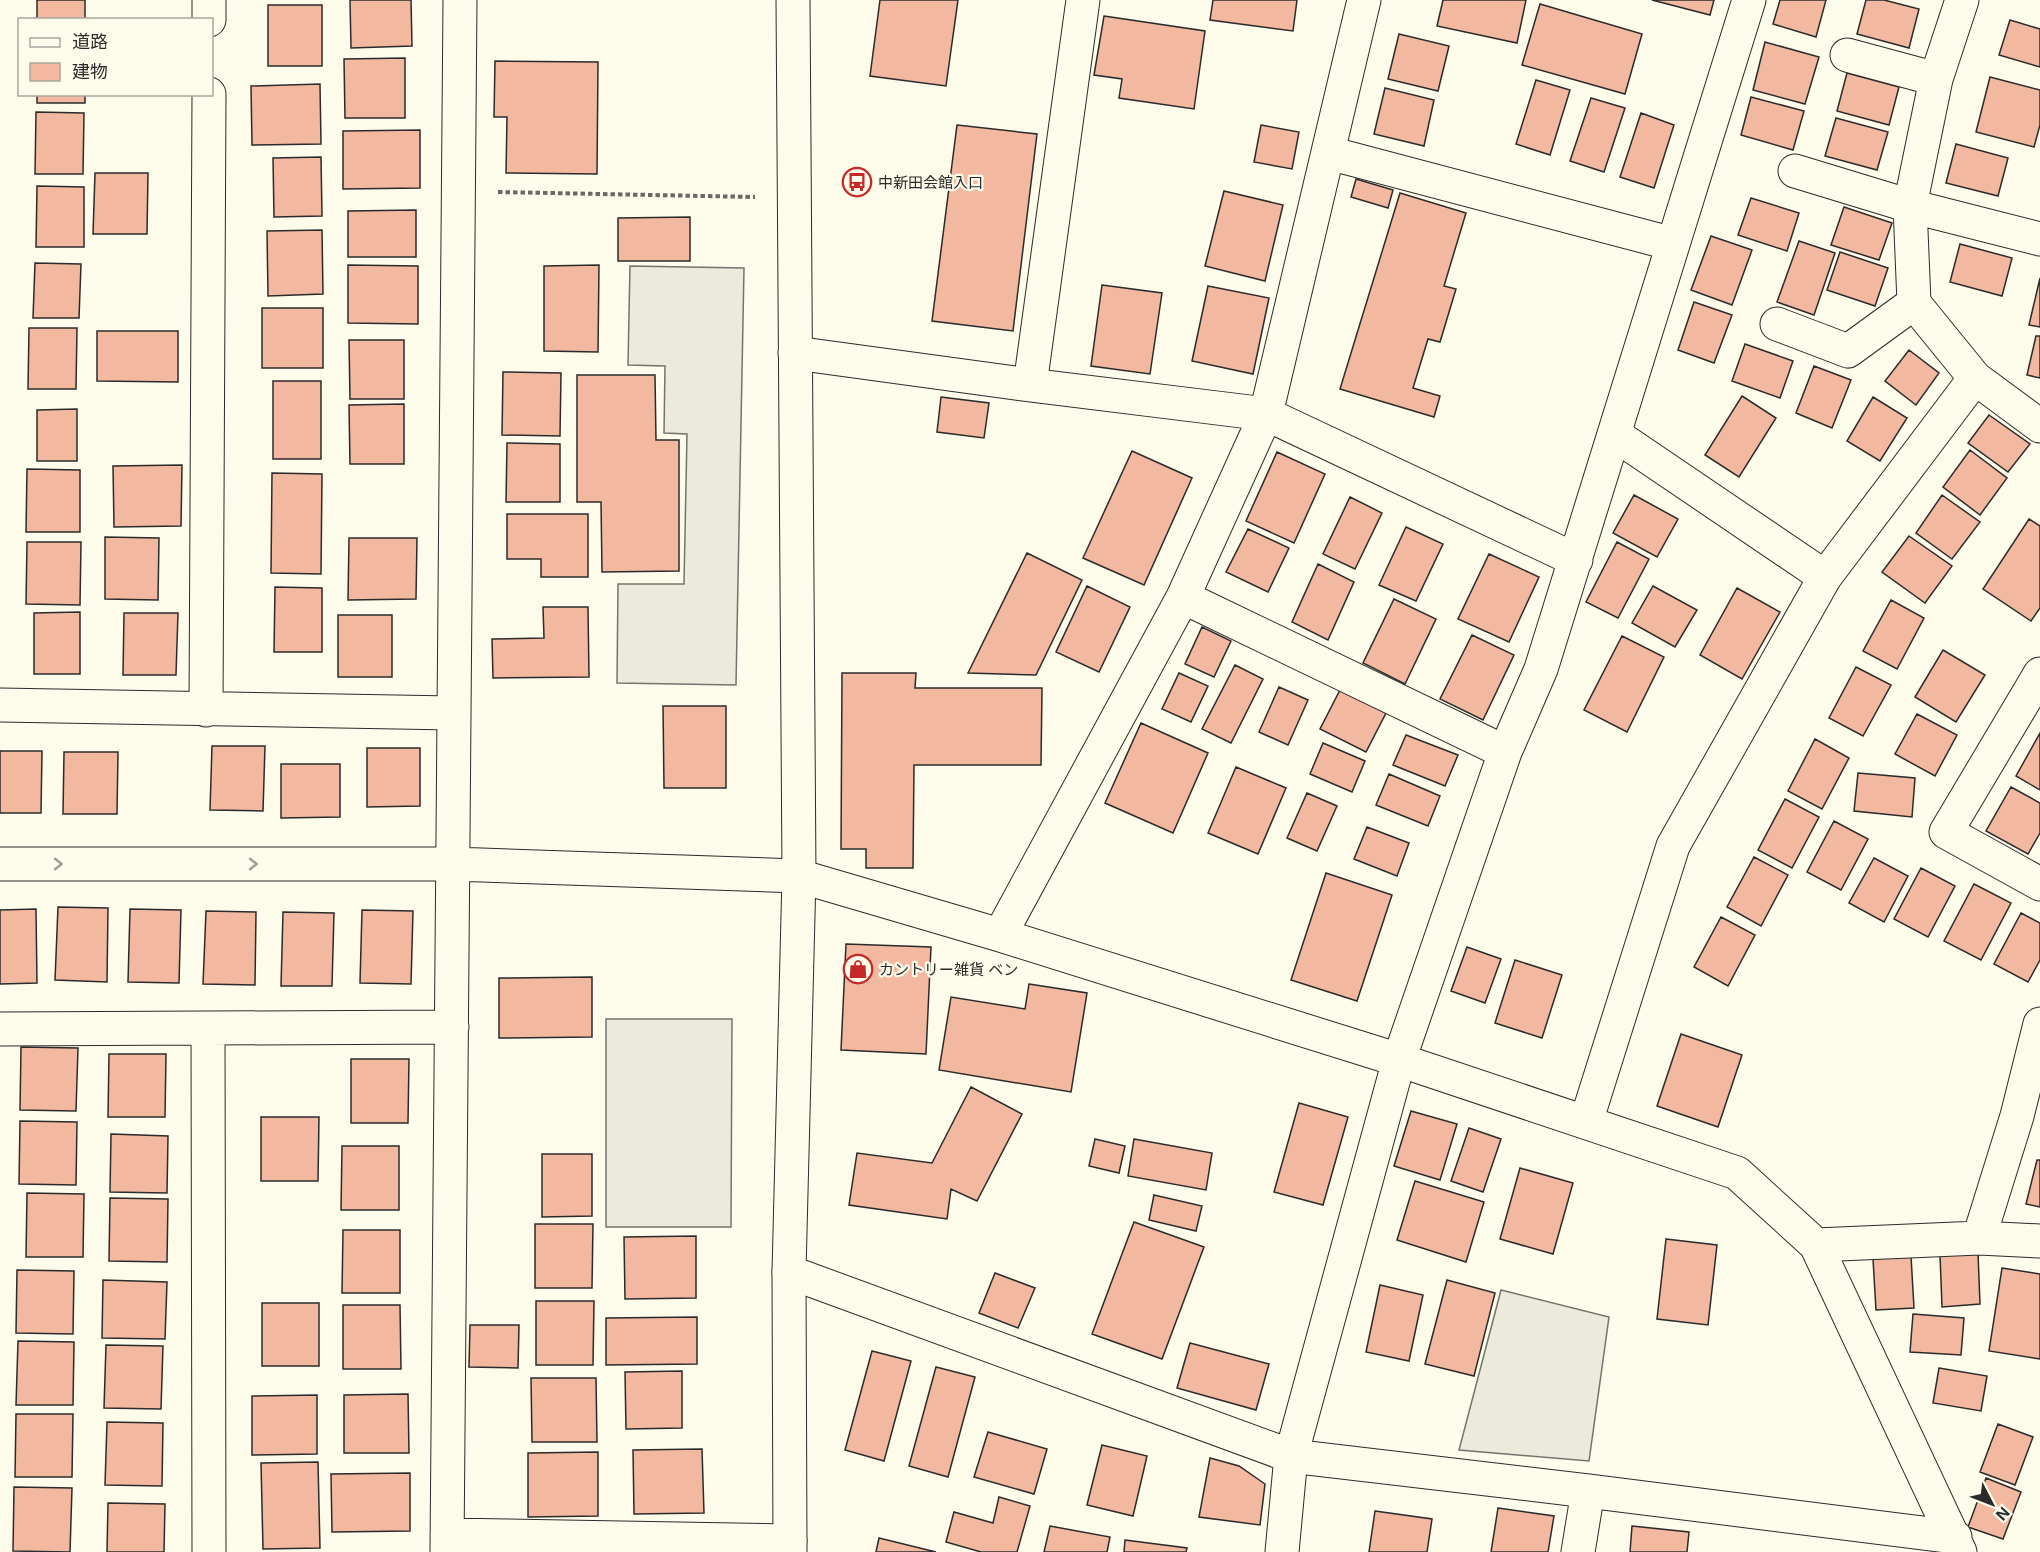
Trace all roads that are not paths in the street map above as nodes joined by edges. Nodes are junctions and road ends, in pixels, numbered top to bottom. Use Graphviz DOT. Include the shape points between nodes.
graph roads {
  1 [pos="209,0"];
  2 [pos="460,0"];
  3 [pos="793,0"];
  4 [pos="1083,0"];
  5 [pos="1364,0"];
  6 [pos="1749,0"];
  7 [pos="1962,0"];
  8 [pos="209,18"];
  9 [pos="1847,55"];
  10 [pos="1936,79"];
  11 [pos="208,96"];
  12 [pos="1329,153"];
  13 [pos="1795,171"];
  14 [pos="1910,206"];
  15 [pos="2040,239"];
  16 [pos="1673,244"];
  17 [pos="1914,303"];
  18 [pos="1777,324"];
  19 [pos="795,353"];
  20 [pos="1975,378"];
  21 [pos="1030,385"];
  22 [pos="1266,414"];
  23 [pos="2040,426"];
  24 [pos="1614,434"];
  25 [pos="1576,560"];
  26 [pos="1825,577"];
  27 [pos="1183,597"];
  28 [pos="2040,674"];
  29 [pos="0,705"];
  30 [pos="206,710"];
  31 [pos="453,713"];
  32 [pos="1505,752"];
  33 [pos="0,864"];
  34 [pos="453,864"];
  35 [pos="799,876"];
  36 [pos="2040,884"];
  37 [pos="1000,935"];
  38 [pos="2040,1024"];
  39 [pos="452,1027"];
  40 [pos="0,1029"];
  41 [pos="208,1029"];
  42 [pos="1399,1060"];
  43 [pos="1586,1122"];
  44 [pos="1979,1238"];
  45 [pos="2040,1241"];
  46 [pos="1816,1245"];
  47 [pos="789,1272"];
  48 [pos="1291,1456"];
  49 [pos="1588,1491"];
  50 [pos="447,1544"];
  51 [pos="1957,1545"];
  52 [pos="790,1547"];
  53 [pos="209,1552"];
  54 [pos="1282,1552"];
  55 [pos="1578,1552"];
  1 -- 8 [label="street"];
  2 -- 31 [label="street"];
  3 -- 19 [label="street"];
  4 -- 21 [label="street"];
  5 -- 12 [label="street"];
  6 -- 16 [label="street"];
  7 -- 10 [label="street"];
  9 -- 10 [label="street"];
  10 -- 14 [label="street"];
  11 -- 30 [label="street"];
  12 -- 16 [label="street"];
  12 -- 22 [label="street"];
  13 -- 14 [label="street"];
  14 -- 15 [label="street"];
  14 -- 17 [label="street"];
  16 -- 24 [label="street"];
  17 -- 18 [label="street" via="1848,351"];
  17 -- 20 [label="street"];
  19 -- 21 [label="street"];
  19 -- 35 [label="street"];
  20 -- 23 [label="street"];
  20 -- 26 [label="street"];
  21 -- 22 [label="street"];
  22 -- 25 [label="street"];
  22 -- 27 [label="street"];
  24 -- 25 [label="street"];
  24 -- 26 [label="street"];
  25 -- 32 [label="street" via="1541,669"];
  26 -- 43 [label="street" via="1673,846"];
  27 -- 32 [label="street"];
  27 -- 37 [label="street"];
  28 -- 36 [label="street" via="1946,832"];
  29 -- 30 [label="street"];
  30 -- 31 [label="street"];
  31 -- 34 [label="street"];
  32 -- 42 [label="street"];
  33 -- 34 [label="street, one-way"];
  34 -- 35 [label="street"];
  34 -- 39 [label="street"];
  35 -- 37 [label="street"];
  35 -- 47 [label="street"];
  37 -- 42 [label="street"];
  38 -- 44 [label="street" via="2017,1116"];
  39 -- 41 [label="street"];
  39 -- 50 [label="street"];
  40 -- 41 [label="street"];
  41 -- 53 [label="street"];
  42 -- 43 [label="street"];
  42 -- 48 [label="street"];
  43 -- 46 [label="street" via="1737,1173"];
  44 -- 45 [label="street"];
  44 -- 46 [label="street"];
  46 -- 51 [label="street"];
  47 -- 48 [label="street"];
  47 -- 52 [label="street"];
  48 -- 49 [label="street"];
  48 -- 54 [label="street"];
  49 -- 51 [label="street"];
  49 -- 55 [label="street"];
  50 -- 52 [label="street"];
}
